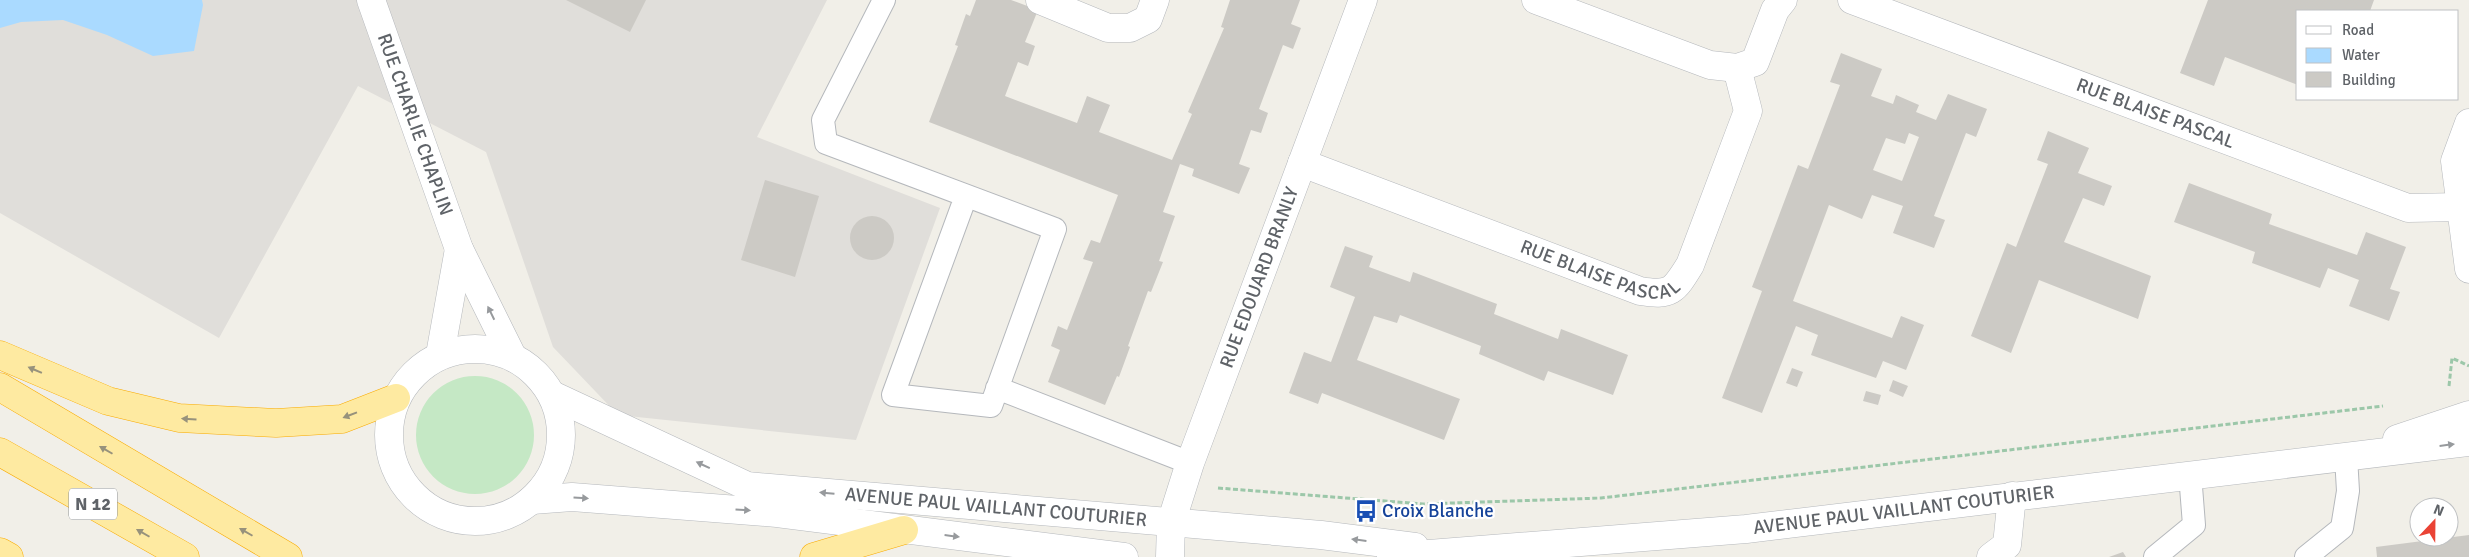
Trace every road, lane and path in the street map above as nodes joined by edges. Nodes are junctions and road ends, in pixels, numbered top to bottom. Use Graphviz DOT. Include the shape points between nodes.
graph roads {
  1 [pos="371,0"];
  2 [pos="884,0"];
  3 [pos="1040,0"];
  4 [pos="1155,0"];
  5 [pos="1363,0"];
  6 [pos="1536,0"];
  7 [pos="1783,0"];
  8 [pos="1852,0"];
  9 [pos="1737,68"];
  10 [pos="2469,123"];
  11 [pos="1302,163"];
  12 [pos="966,196"];
  13 [pos="2461,207"];
  14 [pos="459,249"];
  15 [pos="2469,269"];
  16 [pos="0,355"];
  17 [pos="440,356"];
  18 [pos="512,356"];
  19 [pos="2469,366"];
  20 [pos="0,387"];
  21 [pos="997,388"];
  22 [pos="2443,391"];
  23 [pos="552,395"];
  24 [pos="396,398"];
  25 [pos="2391,405"];
  26 [pos="2469,415"];
  27 [pos="2469,442"];
  28 [pos="0,452"];
  29 [pos="2346,457"];
  30 [pos="1186,474"];
  31 [pos="2190,474"];
  32 [pos="2012,496"];
  33 [pos="532,500"];
  34 [pos="1172,523"];
  35 [pos="904,530"];
  36 [pos="0,552"];
  37 [pos="1460,552"];
  38 [pos="9,557"];
  39 [pos="185,557"];
  40 [pos="288,557"];
  41 [pos="814,557"];
  42 [pos="1124,557"];
  43 [pos="1170,557"];
  44 [pos="1391,557"];
  45 [pos="1991,557"];
  46 [pos="2155,557"];
  47 [pos="2306,557"];
  1 -- 14 [label="street, RUE CHARLIE CHAPLIN"];
  2 -- 12 [label="lane" via="823,120 826,144"];
  3 -- 4 [label="street" via="1108,28 1130,28 1148,19"];
  5 -- 11 [label="street, RUE EDOUARD BRANLY"];
  6 -- 9 [label="street" via="1710,64"];
  7 -- 9 [label="street" via="1775,10 1755,62"];
  8 -- 13 [label="street, RUE BLAISE PASCAL" via="2408,208"];
  9 -- 11 [label="street, RUE BLAISE PASCAL" via="1748,111 1690,265 1677,286 1661,294 1640,291"];
  10 -- 13 [label="street" via="2455,160"];
  11 -- 30 [label="street, RUE EDOUARD BRANLY"];
  12 -- 21 [label="lane" via="1055,229"];
  12 -- 21 [label="lane" via="893,395 991,406"];
  13 -- 15 [label="street"];
  14 -- 17 [label="street, RUE CHARLIE CHAPLIN"];
  18 -- 14 [label="street, RUE CHARLIE CHAPLIN, one-way"];
  24 -- 16 [label="highway, one-way" via="342,419 276,423 179,418 108,401"];
  17 -- 18 [label="street" via="489,349"];
  17 -- 24 [label="street" via="407,380"];
  18 -- 23 [label="street" via="535,373"];
  19 -- 22 [label="path" via="2452,358 2449,386"];
  40 -- 20 [label="highway, one-way"];
  21 -- 30 [label="lane"];
  23 -- 33 [label="street" via="560,422 560,451 550,477"];
  34 -- 23 [label="street, AVENUE PAUL VAILLANT COUTURIER, one-way" via="747,486"];
  24 -- 33 [label="street" via="388,426 391,456 403,482 423,504 449,517 478,521 507,515"];
  25 -- 30 [label="path" via="1601,498 1423,504"];
  26 -- 29 [label="street, AVENUE PAUL VAILLANT COUTURIER"];
  29 -- 27 [label="street, AVENUE PAUL VAILLANT COUTURIER, one-way"];
  39 -- 28 [label="highway, N 12, one-way"];
  29 -- 31 [label="street, AVENUE PAUL VAILLANT COUTURIER"];
  29 -- 47 [label="lane" via="2348,491 2342,528"];
  30 -- 34 [label="street, RUE EDOUARD BRANLY"];
  31 -- 32 [label="street, AVENUE PAUL VAILLANT COUTURIER"];
  31 -- 46 [label="lane" via="2194,525"];
  32 -- 37 [label="street, AVENUE PAUL VAILLANT COUTURIER" via="1746,528"];
  32 -- 45 [label="street" via="2007,545"];
  33 -- 35 [label="street, AVENUE PAUL VAILLANT COUTURIER, one-way" via="572,497 777,513"];
  37 -- 34 [label="street, AVENUE PAUL VAILLANT COUTURIER, one-way" via="1321,535"];
  34 -- 43 [label="street, RUE EDOUARD BRANLY"];
  35 -- 41 [label="highway"];
  35 -- 42 [label="street, AVENUE PAUL VAILLANT COUTURIER, one-way"];
  36 -- 38 [label="highway"];
  37 -- 44 [label="street, AVENUE PAUL VAILLANT COUTURIER"];
}
